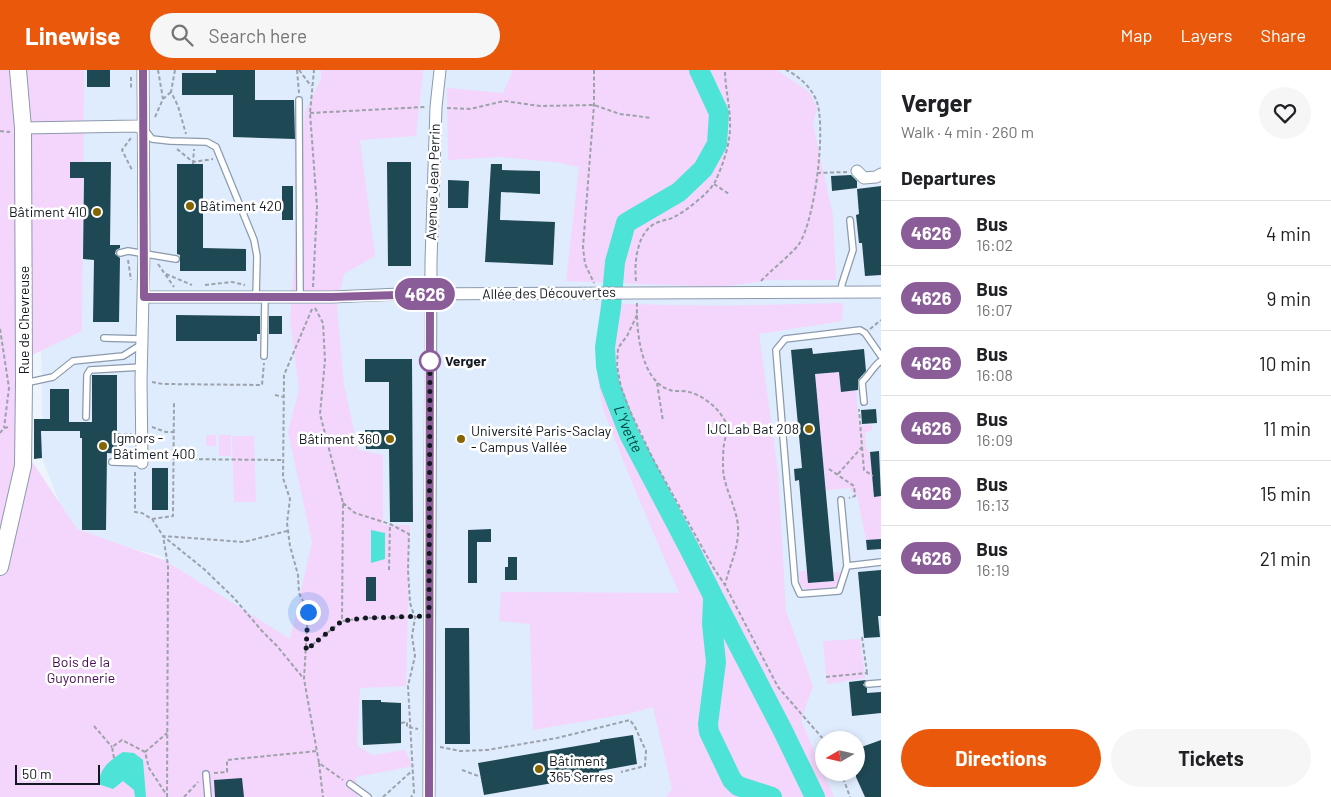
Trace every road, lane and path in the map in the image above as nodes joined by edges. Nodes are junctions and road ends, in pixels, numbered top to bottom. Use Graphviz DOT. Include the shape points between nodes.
graph roads {
  1 [pos="18,70"];
  2 [pos="143,70"];
  3 [pos="158,70"];
  4 [pos="176,70"];
  5 [pos="298,70"];
  6 [pos="314,70"];
  7 [pos="440,70"];
  8 [pos="594,70"];
  9 [pos="725,70"];
  10 [pos="786,70"];
  11 [pos="311,87"];
  12 [pos="171,92"];
  13 [pos="163,99"];
  14 [pos="299,100"];
  15 [pos="594,105"];
  16 [pos="436,107"];
  17 [pos="310,113"];
  18 [pos="652,118"];
  19 [pos="154,119"];
  20 [pos="23,128"];
  21 [pos="144,129"];
  22 [pos="186,141"];
  23 [pos="194,142"];
  24 [pos="170,144"];
  25 [pos="219,156"];
  26 [pos="193,163"];
  27 [pos="856,171"];
  28 [pos="816,174"];
  29 [pos="881,174"];
  30 [pos="714,184"];
  31 [pos="729,194"];
  32 [pos="850,220"];
  33 [pos="120,253"];
  34 [pos="144,253"];
  35 [pos="176,259"];
  36 [pos="156,261"];
  37 [pos="166,274"];
  38 [pos="759,283"];
  39 [pos="636,284"];
  40 [pos="204,286"];
  41 [pos="198,288"];
  42 [pos="175,289"];
  43 [pos="599,289"];
  44 [pos="313,292"];
  45 [pos="841,292"];
  46 [pos="881,292"];
  47 [pos="259,294"];
  48 [pos="430,294"];
  49 [pos="144,297"];
  50 [pos="300,297"];
  51 [pos="881,320"];
  52 [pos="0,329"];
  53 [pos="0,333"];
  54 [pos="865,334"];
  55 [pos="104,338"];
  56 [pos="142,341"];
  57 [pos="264,356"];
  58 [pos="881,356"];
  59 [pos="881,361"];
  60 [pos="142,367"];
  61 [pos="151,382"];
  62 [pos="24,383"];
  63 [pos="657,383"];
  64 [pos="275,395"];
  65 [pos="284,397"];
  66 [pos="174,401"];
  67 [pos="864,402"];
  68 [pos="86,417"];
  69 [pos="663,421"];
  70 [pos="150,427"];
  71 [pos="4,428"];
  72 [pos="174,432"];
  73 [pos="117,434"];
  74 [pos="137,434"];
  75 [pos="862,447"];
  76 [pos="173,459"];
  77 [pos="283,460"];
  78 [pos="112,462"];
  79 [pos="139,464"];
  80 [pos="829,469"];
  81 [pos="838,474"];
  82 [pos="873,476"];
  83 [pos="843,499"];
  84 [pos="343,503"];
  85 [pos="152,519"];
  86 [pos="390,524"];
  87 [pos="288,530"];
  88 [pos="163,536"];
  89 [pos="881,562"];
  90 [pos="847,566"];
  91 [pos="0,567"];
  92 [pos="389,570"];
  93 [pos="725,585"];
  94 [pos="429,616"];
  95 [pos="416,618"];
  96 [pos="342,621"];
  97 [pos="862,638"];
  98 [pos="306,650"];
  99 [pos="867,673"];
  100 [pos="826,677"];
  101 [pos="304,679"];
  102 [pos="881,682"];
  103 [pos="868,684"];
  104 [pos="401,723"];
  105 [pos="94,726"];
  106 [pos="411,729"];
  107 [pos="420,729"];
  108 [pos="816,731"];
  109 [pos="167,733"];
  110 [pos="436,746"];
  111 [pos="112,747"];
  112 [pos="317,751"];
  113 [pos="145,752"];
  114 [pos="114,758"];
  115 [pos="319,763"];
  116 [pos="413,770"];
  117 [pos="462,770"];
  118 [pos="621,772"];
  119 [pos="206,774"];
  120 [pos="481,777"];
  121 [pos="844,781"];
  122 [pos="350,784"];
  123 [pos="167,797"];
  124 [pos="184,797"];
  125 [pos="208,797"];
  126 [pos="323,797"];
  127 [pos="368,797"];
  128 [pos="383,797"];
  129 [pos="411,797"];
  130 [pos="429,797"];
  131 [pos="850,797"];
  1 -- 20 [label="street, Rue de Chevreuse"];
  2 -- 21 [label="street"];
  3 -- 13 [label="path"];
  4 -- 12 [label="path"];
  5 -- 11 [label="path"];
  5 -- 14 [label="path"];
  6 -- 11 [label="path"];
  7 -- 16 [label="street, Avenue Jean Perrin"];
  8 -- 15 [label="path"];
  9 -- 30 [label="path" via="731,125"];
  10 -- 28 [label="path" via="809,88 817,102 820,118"];
  11 -- 17 [label="path"];
  12 -- 13 [label="path"];
  12 -- 22 [label="path" via="186,131"];
  13 -- 19 [label="path"];
  14 -- 50 [label="lane"];
  15 -- 16 [label="path" via="540,106 504,101 470,109"];
  15 -- 18 [label="path" via="620,114"];
  15 -- 43 [label="path" via="583,247 585,264"];
  16 -- 17 [label="path"];
  16 -- 48 [label="street, Avenue Jean Perrin"];
  17 -- 44 [label="path" via="317,207"];
  20 -- 21 [label="street" via="138,126"];
  20 -- 62 [label="street, Rue de Chevreuse"];
  21 -- 22 [label="lane" via="152,139"];
  21 -- 34 [label="street"];
  22 -- 23 [label="lane"];
  23 -- 25 [label="lane" via="207,142 216,147"];
  23 -- 26 [label="path"];
  24 -- 26 [label="path"];
  25 -- 26 [label="path"];
  25 -- 47 [label="lane" via="254,240"];
  27 -- 28 [label="path"];
  27 -- 29 [label="street" via="864,178"];
  28 -- 38 [label="path" via="809,223 798,245"];
  30 -- 31 [label="path"];
  30 -- 39 [label="path" via="674,217 647,228 638,247"];
  32 -- 45 [label="lane" via="853,250"];
  33 -- 34 [label="lane"];
  34 -- 35 [label="lane"];
  34 -- 49 [label="street"];
  36 -- 37 [label="path"];
  37 -- 41 [label="path"];
  37 -- 42 [label="path"];
  40 -- 47 [label="path" via="232,282"];
  43 -- 45 [label="street, Allée des Découvertes" via="627,293"];
  43 -- 48 [label="street, Allée des Découvertes"];
  45 -- 46 [label="street, Allée des Découvertes"];
  47 -- 49 [label="street, Allée des Découvertes"];
  47 -- 50 [label="street, Allée des Découvertes"];
  47 -- 57 [label="lane"];
  48 -- 50 [label="street, Allée des Découvertes"];
  48 -- 94 [label="street, Avenue Jean Perrin"];
  49 -- 56 [label="street"];
  51 -- 54 [label="path"];
  52 -- 53 [label="path"];
  53 -- 71 [label="path" via="9,388"];
  54 -- 58 [label="lane"];
  54 -- 90 [label="lane" via="860,330 785,339 776,350 795,583 800,594 839,590"];
  55 -- 56 [label="lane"];
  56 -- 60 [label="street"];
  56 -- 62 [label="lane" via="123,356 73,361 53,377"];
  57 -- 61 [label="path" via="262,385"];
  59 -- 67 [label="lane" via="862,382"];
  60 -- 68 [label="lane" via="90,370 87,375"];
  60 -- 79 [label="street"];
  62 -- 91 [label="street, Rue de Chevreuse" via="23,466"];
  63 -- 69 [label="path"];
  63 -- 93 [label="path" via="709,402 726,421 728,434 724,444 723,470 738,531 735,555"];
  63 -- 93 [label="path" via="646,368 637,315 618,348 621,387 653,459"];
  64 -- 65 [label="path"];
  65 -- 77 [label="path"];
  65 -- 84 [label="path" via="284,375 314,305 323,323 325,360 320,414"];
  66 -- 72 [label="path"];
  67 -- 75 [label="path" via="858,403"];
  70 -- 72 [label="path"];
  72 -- 76 [label="path"];
  73 -- 74 [label="path"];
  75 -- 81 [label="path"];
  75 -- 82 [label="path" via="864,470"];
  76 -- 77 [label="path"];
  76 -- 85 [label="path" via="173,516"];
  77 -- 87 [label="path" via="283,478 290,499"];
  78 -- 79 [label="lane"];
  79 -- 85 [label="path" via="135,512"];
  80 -- 81 [label="path"];
  81 -- 83 [label="path" via="854,486 856,496"];
  83 -- 90 [label="lane"];
  84 -- 86 [label="path" via="355,513"];
  84 -- 96 [label="path"];
  85 -- 88 [label="path"];
  86 -- 92 [label="path"];
  86 -- 95 [label="path" via="409,534 410,603"];
  87 -- 88 [label="path" via="244,542"];
  87 -- 98 [label="path" via="299,593 308,612"];
  88 -- 101 [label="path" via="234,598"];
  88 -- 109 [label="path" via="168,565"];
  89 -- 90 [label="lane"];
  93 -- 108 [label="path" via="778,687"];
  94 -- 95 [label="path"];
  94 -- 130 [label="street, Avenue Jean Perrin"];
  95 -- 96 [label="path"];
  95 -- 106 [label="path" via="412,636 415,656 409,682"];
  96 -- 98 [label="path"];
  97 -- 99 [label="path"];
  98 -- 101 [label="path"];
  99 -- 100 [label="path"];
  99 -- 103 [label="path"];
  101 -- 112 [label="path"];
  102 -- 103 [label="lane"];
  104 -- 106 [label="path" via="406,722"];
  105 -- 111 [label="path"];
  106 -- 107 [label="path"];
  106 -- 116 [label="path"];
  109 -- 113 [label="path"];
  109 -- 123 [label="path"];
  110 -- 118 [label="path" via="460,751 486,750 557,738 630,720 646,751 645,766"];
  111 -- 113 [label="path" via="122,740"];
  111 -- 114 [label="path"];
  112 -- 115 [label="path"];
  112 -- 119 [label="path" via="226,760 227,772"];
  113 -- 123 [label="path" via="149,768"];
  115 -- 122 [label="path"];
  115 -- 126 [label="path"];
  116 -- 128 [label="path"];
  116 -- 129 [label="path" via="414,793"];
  117 -- 120 [label="path"];
  119 -- 124 [label="path"];
  119 -- 125 [label="lane"];
  121 -- 131 [label="path"];
  122 -- 127 [label="lane"];
}
